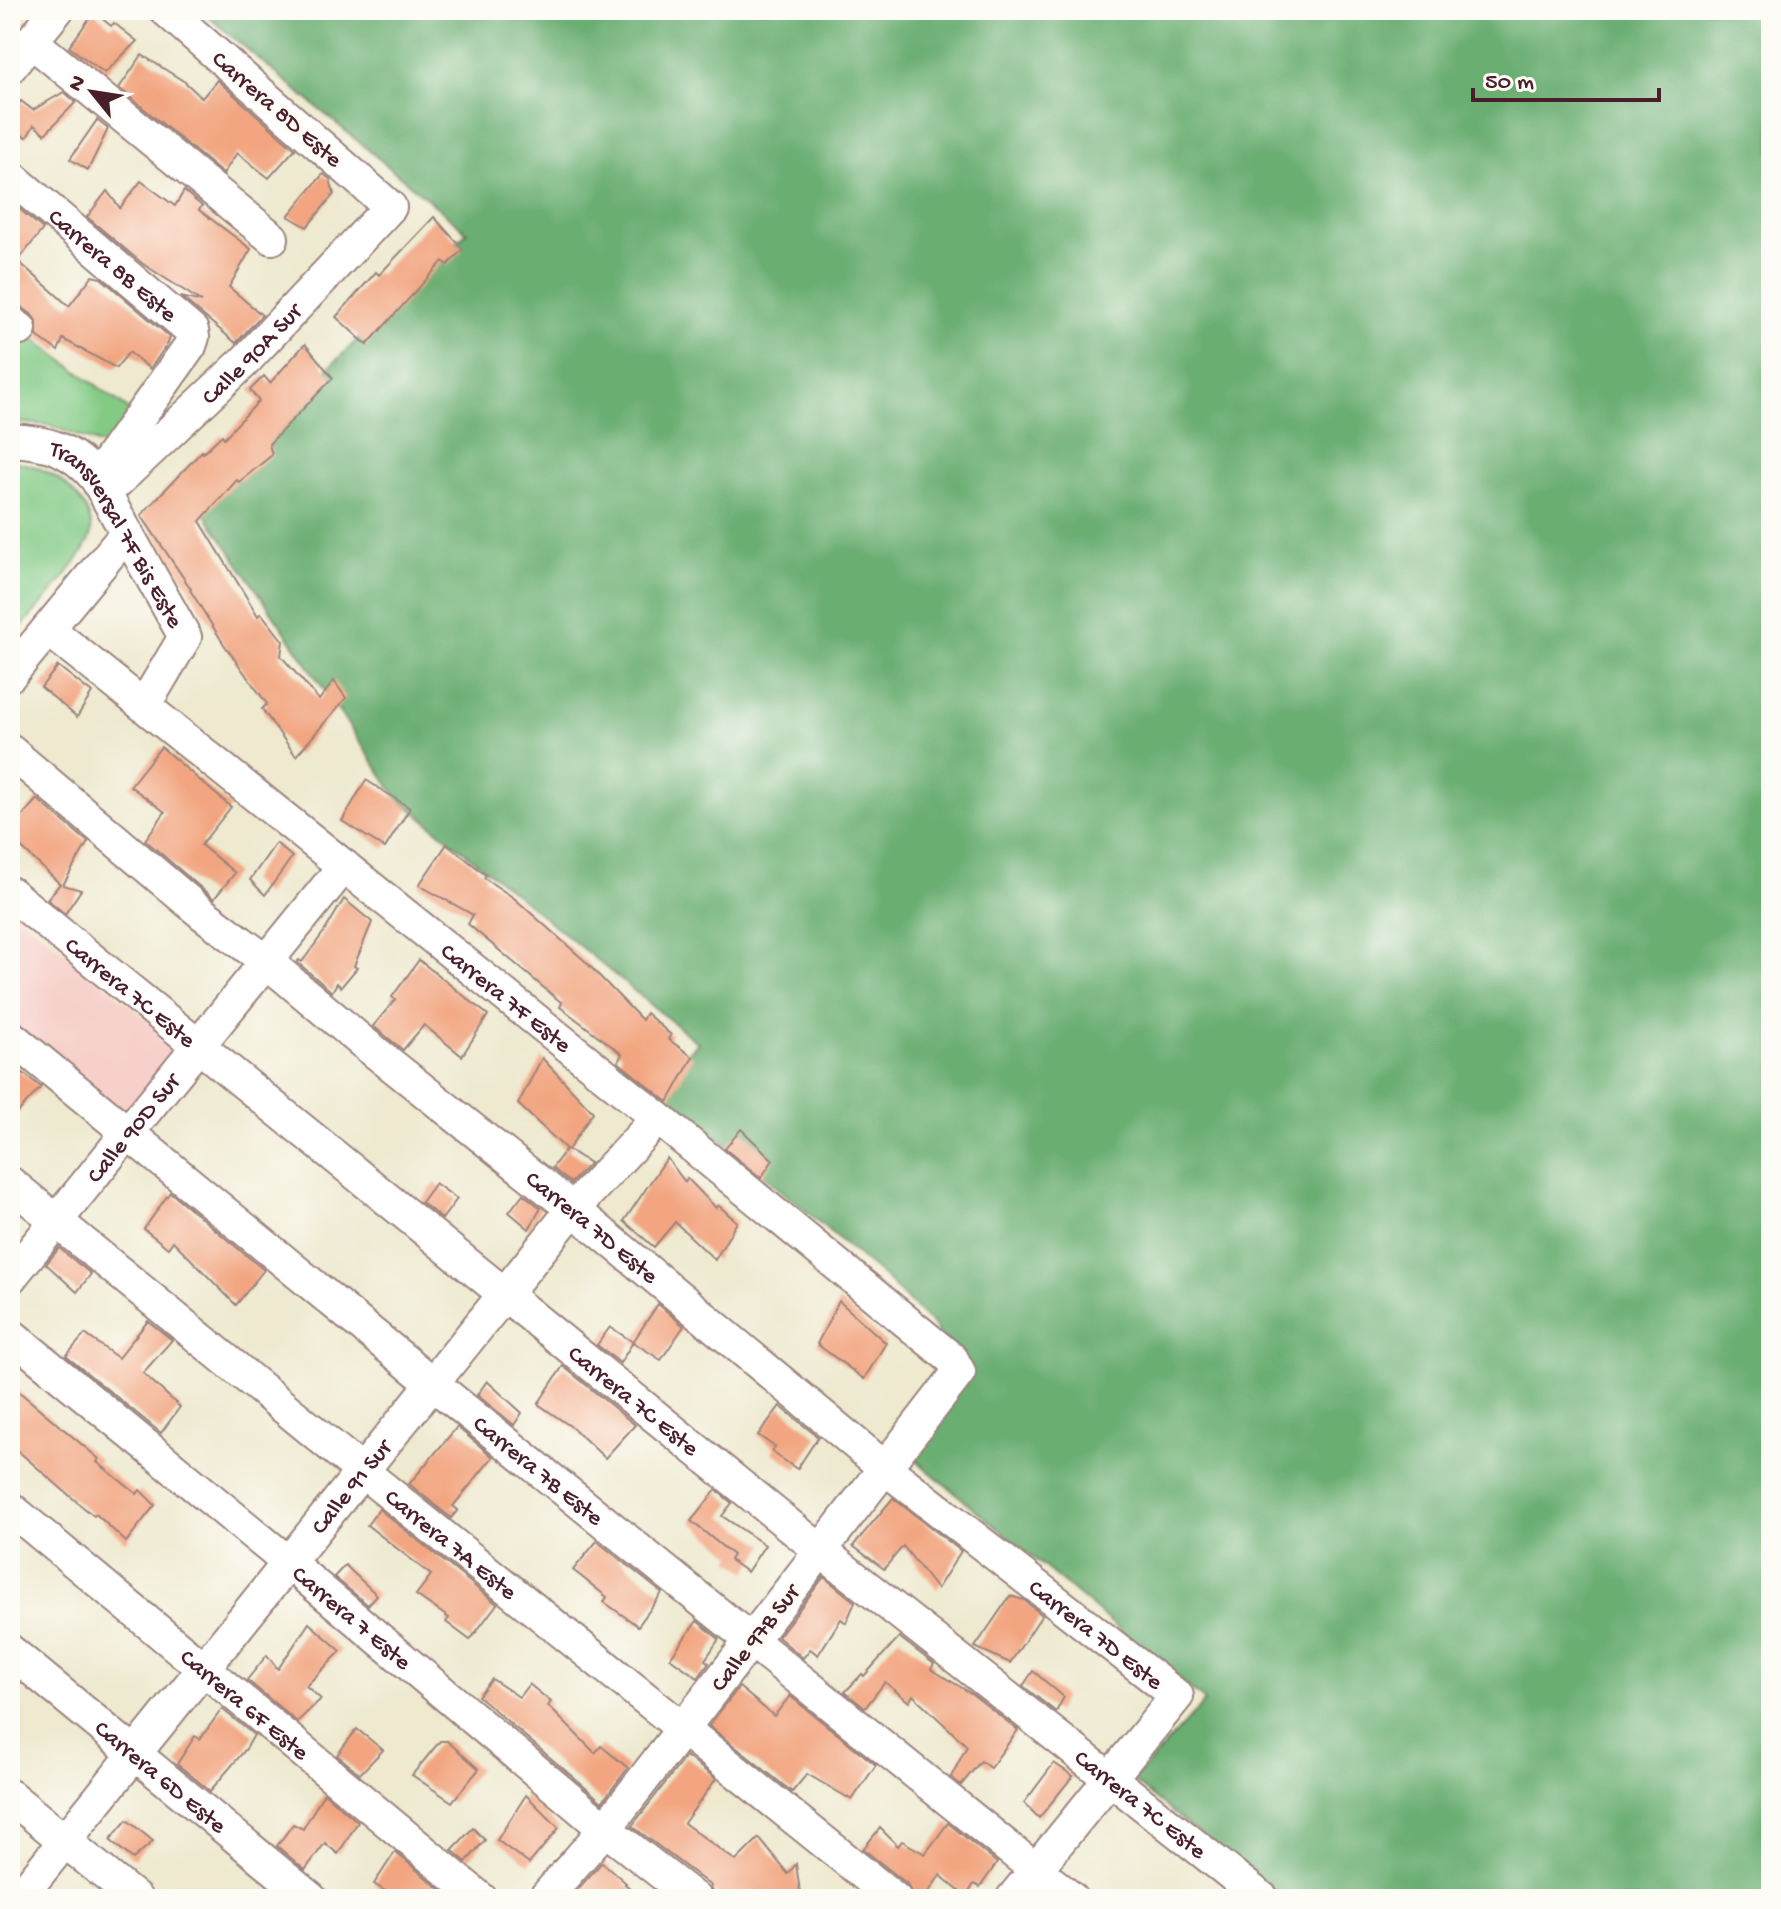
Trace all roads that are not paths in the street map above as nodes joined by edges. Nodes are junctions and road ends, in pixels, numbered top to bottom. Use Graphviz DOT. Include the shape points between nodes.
graph roads {
  1 [pos="57,10"];
  2 [pos="166,10"];
  3 [pos="31,41"];
  4 [pos="10,67"];
  5 [pos="10,176"];
  6 [pos="390,207"];
  7 [pos="272,238"];
  8 [pos="10,440"];
  9 [pos="100,485"];
  10 [pos="127,533"];
  11 [pos="48,629"];
  12 [pos="10,675"];
  13 [pos="145,704"];
  14 [pos="10,751"];
  15 [pos="344,866"];
  16 [pos="10,893"];
  17 [pos="266,961"];
  18 [pos="10,1036"];
  19 [pos="198,1046"];
  20 [pos="658,1118"];
  21 [pos="128,1133"];
  22 [pos="10,1183"];
  23 [pos="573,1209"];
  24 [pos="57,1221"];
  25 [pos="10,1278"];
  26 [pos="504,1296"];
  27 [pos="10,1334"];
  28 [pos="959,1372"];
  29 [pos="433,1384"];
  30 [pos="885,1468"];
  31 [pos="363,1472"];
  32 [pos="10,1508"];
  33 [pos="821,1551"];
  34 [pos="290,1564"];
  35 [pos="751,1641"];
  36 [pos="10,1651"];
  37 [pos="205,1668"];
  38 [pos="682,1730"];
  39 [pos="136,1753"];
  40 [pos="1111,1778"];
  41 [pos="10,1796"];
  42 [pos="605,1829"];
  43 [pos="65,1841"];
  44 [pos="1036,1870"];
  45 [pos="18,1899"];
  46 [pos="136,1899"];
  47 [pos="311,1899"];
  48 [pos="481,1899"];
  49 [pos="544,1899"];
  50 [pos="695,1899"];
  51 [pos="895,1899"];
  52 [pos="1012,1899"];
  53 [pos="1072,1899"];
  54 [pos="1263,1899"];
  1 -- 3 [label="street"];
  2 -- 6 [label="street, Carrera 8D Este"];
  3 -- 4 [label="street"];
  3 -- 7 [label="street"];
  5 -- 9 [label="street, Carrera 8B Este" via="192,331 190,346"];
  6 -- 9 [label="street, Calle 90A Sur" via="244,362"];
  8 -- 9 [label="street, Transversal 7F Bis Este" via="43,442 81,461"];
  9 -- 10 [label="street, Transversal 7F Bis Este"];
  10 -- 11 [label="street"];
  10 -- 13 [label="street, Transversal 7F Bis Este" via="185,637"];
  11 -- 12 [label="street"];
  11 -- 13 [label="street, Carrera 7F Este"];
  13 -- 15 [label="street, Carrera 7F Este"];
  14 -- 17 [label="street, Carrera 7D Este"];
  15 -- 17 [label="street, Calle 90D Sur"];
  15 -- 20 [label="street, Carrera 7F Este"];
  16 -- 19 [label="street, Carrera 7C Este"];
  17 -- 19 [label="street, Calle 90D Sur"];
  17 -- 23 [label="street, Carrera 7D Este"];
  18 -- 21 [label="street, Carrera 7B Este"];
  19 -- 21 [label="street, Calle 90D Sur"];
  19 -- 26 [label="street, Carrera 7C Este"];
  20 -- 23 [label="street, Calle 91 Sur"];
  20 -- 28 [label="street, Carrera 7F Este" via="952,1359"];
  21 -- 24 [label="street, Calle 90D Sur"];
  21 -- 29 [label="street, Carrera 7B Este"];
  22 -- 24 [label="street, Carrera 7A Este"];
  23 -- 26 [label="street, Calle 91 Sur"];
  23 -- 30 [label="street, Carrera 7D Este"];
  24 -- 25 [label="street, Calle 90D Sur"];
  24 -- 31 [label="street, Carrera 7A Este"];
  26 -- 29 [label="street, Calle 91 Sur"];
  26 -- 33 [label="street, Carrera 7C Este"];
  27 -- 34 [label="street, Carrera 7 Este"];
  28 -- 30 [label="street, Calle 97B Sur"];
  29 -- 31 [label="street, Calle 91 Sur"];
  29 -- 35 [label="street, Carrera 7B Este"];
  30 -- 33 [label="street, Calle 97B Sur"];
  30 -- 40 [label="street, Carrera 7D Este" via="1177,1696"];
  31 -- 34 [label="street, Calle 91 Sur"];
  31 -- 38 [label="street, Carrera 7A Este"];
  32 -- 37 [label="street, Carrera 6F Este"];
  33 -- 35 [label="street, Calle 97B Sur"];
  33 -- 40 [label="street, Carrera 7C Este"];
  34 -- 37 [label="street, Calle 91 Sur"];
  34 -- 42 [label="street, Carrera 7 Este"];
  35 -- 38 [label="street, Calle 97B Sur"];
  35 -- 44 [label="street, Carrera 7B Este"];
  36 -- 39 [label="street, Carrera 6D Este"];
  37 -- 39 [label="street, Calle 91 Sur"];
  37 -- 48 [label="street, Carrera 6F Este"];
  38 -- 42 [label="street, Calle 97B Sur"];
  38 -- 51 [label="street, Carrera 7A Este"];
  39 -- 43 [label="street, Calle 91 Sur"];
  39 -- 47 [label="street, Carrera 6D Este"];
  40 -- 44 [label="street"];
  40 -- 54 [label="street, Carrera 7C Este"];
  41 -- 43 [label="street"];
  42 -- 49 [label="street, Calle 97B Sur"];
  42 -- 50 [label="street, Carrera 7 Este"];
  43 -- 45 [label="street, Calle 91 Sur"];
  43 -- 46 [label="street"];
  44 -- 52 [label="street"];
  44 -- 53 [label="street, Carrera 7B Este"];
}
